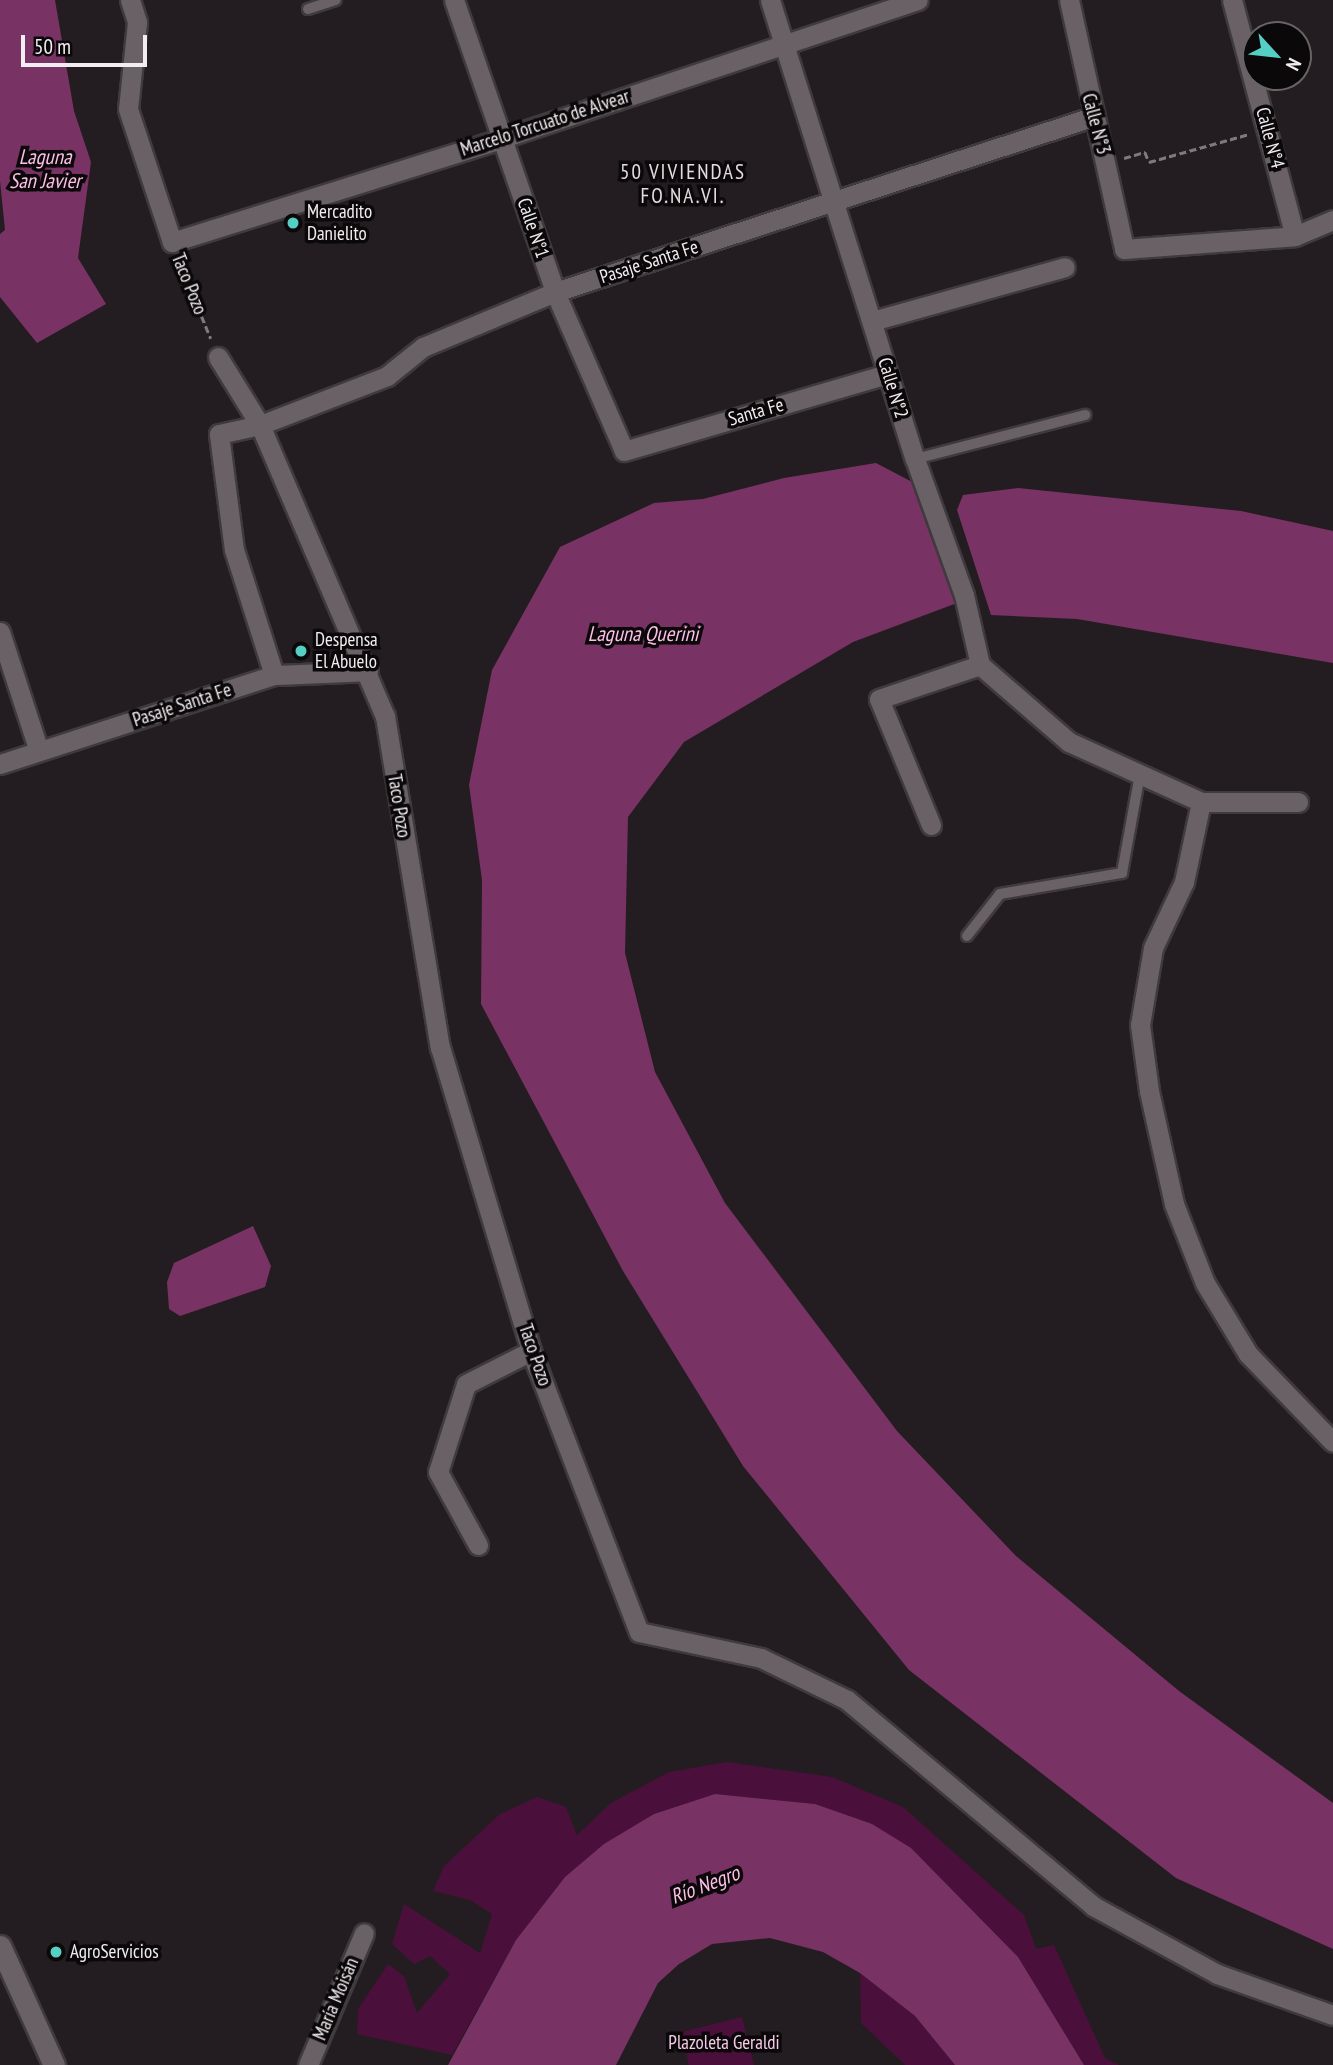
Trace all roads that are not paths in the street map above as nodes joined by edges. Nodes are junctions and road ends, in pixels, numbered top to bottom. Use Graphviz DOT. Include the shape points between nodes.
graph roads {
  1 [pos="130,0"];
  2 [pos="335,0"];
  3 [pos="454,0"];
  4 [pos="770,0"];
  5 [pos="918,0"];
  6 [pos="1069,0"];
  7 [pos="1232,0"];
  8 [pos="308,9"];
  9 [pos="784,44"];
  10 [pos="1092,117"];
  11 [pos="503,138"];
  12 [pos="836,203"];
  13 [pos="1333,220"];
  14 [pos="1295,236"];
  15 [pos="172,242"];
  16 [pos="1065,267"];
  17 [pos="555,292"];
  18 [pos="872,321"];
  19 [pos="218,357"];
  20 [pos="887,374"];
  21 [pos="1085,415"];
  22 [pos="260,425"];
  23 [pos="624,451"];
  24 [pos="915,459"];
  25 [pos="0,632"];
  26 [pos="980,665"];
  27 [pos="368,671"];
  28 [pos="274,675"];
  29 [pos="39,751"];
  30 [pos="0,764"];
  31 [pos="1140,774"];
  32 [pos="1201,802"];
  33 [pos="1298,802"];
  34 [pos="931,825"];
  35 [pos="967,936"];
  36 [pos="531,1351"];
  37 [pos="1333,1442"];
  38 [pos="478,1545"];
  39 [pos="364,1933"];
  40 [pos="0,1947"];
  41 [pos="1333,2015"];
  42 [pos="54,2065"];
  43 [pos="308,2065"];
  1 -- 15 [label="street, Taco Pozo" via="137,22 128,109"];
  2 -- 8 [label="lane"];
  3 -- 11 [label="street, Calle N°1"];
  4 -- 9 [label="street, Calle N°2"];
  5 -- 9 [label="street, Marcelo Torcuato de Alvear"];
  6 -- 10 [label="street, Calle N°3"];
  7 -- 14 [label="street, Calle N°4"];
  9 -- 11 [label="street, Marcelo Torcuato de Alvear"];
  9 -- 12 [label="street, Calle N°2"];
  10 -- 12 [label="street, Pasaje Santa Fe"];
  10 -- 14 [label="street, Calle N°3" via="1107,163 1124,249"];
  11 -- 15 [label="street, Marcelo Torcuato de Alvear"];
  11 -- 17 [label="street, Calle N°1"];
  12 -- 17 [label="street, Pasaje Santa Fe"];
  12 -- 18 [label="street, Calle N°2"];
  13 -- 14 [label="street"];
  16 -- 18 [label="street"];
  17 -- 22 [label="street, Pasaje Santa Fe" via="424,347 387,376"];
  17 -- 23 [label="street, Calle N°1"];
  18 -- 20 [label="street, Calle N°2"];
  19 -- 22 [label="street, Taco Pozo"];
  20 -- 23 [label="street, Santa Fe"];
  20 -- 24 [label="street, Calle N°2"];
  21 -- 24 [label="lane"];
  22 -- 27 [label="street, Taco Pozo"];
  22 -- 28 [label="street, Pasaje Santa Fe" via="219,433 234,550"];
  24 -- 26 [label="street, Calle N°2" via="964,595"];
  25 -- 29 [label="street"];
  26 -- 31 [label="street" via="1069,742"];
  26 -- 34 [label="street" via="879,699"];
  27 -- 28 [label="street, Pasaje Santa Fe"];
  27 -- 36 [label="street, Taco Pozo" via="385,716 440,1047"];
  28 -- 29 [label="street, Pasaje Santa Fe"];
  29 -- 30 [label="street, Pasaje Santa Fe"];
  31 -- 32 [label="street"];
  31 -- 35 [label="lane" via="1122,873 1000,894"];
  32 -- 33 [label="street"];
  32 -- 37 [label="street" via="1184,882 1153,948 1140,1025 1149,1091 1174,1204 1205,1283 1248,1354"];
  36 -- 38 [label="street" via="466,1384 438,1472"];
  36 -- 41 [label="street, Taco Pozo" via="639,1632 761,1658 847,1700 1093,1906 1217,1973"];
  39 -- 43 [label="street, María Moisán"];
  40 -- 42 [label="street"];
}
